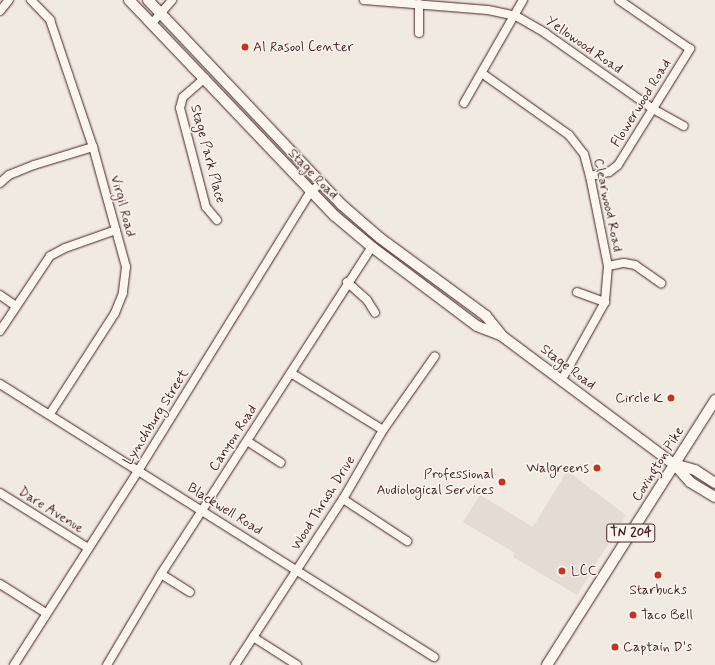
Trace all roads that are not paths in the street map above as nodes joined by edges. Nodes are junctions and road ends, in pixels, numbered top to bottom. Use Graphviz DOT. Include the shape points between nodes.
graph roads {
  1 [pos="9,0"];
  2 [pos="31,0"];
  3 [pos="129,0"];
  4 [pos="148,0"];
  5 [pos="172,0"];
  6 [pos="364,0"];
  7 [pos="523,0"];
  8 [pos="619,0"];
  9 [pos="419,4"];
  10 [pos="0,11"];
  11 [pos="161,13"];
  12 [pos="516,16"];
  13 [pos="152,22"];
  14 [pos="419,33"];
  15 [pos="483,74"];
  16 [pos="205,78"];
  17 [pos="464,103"];
  18 [pos="653,109"];
  19 [pos="684,126"];
  20 [pos="93,147"];
  21 [pos="590,176"];
  22 [pos="0,183"];
  23 [pos="320,184"];
  24 [pos="310,192"];
  25 [pos="217,220"];
  26 [pos="116,230"];
  27 [pos="372,247"];
  28 [pos="608,266"];
  29 [pos="347,282"];
  30 [pos="661,283"];
  31 [pos="577,292"];
  32 [pos="0,295"];
  33 [pos="605,302"];
  34 [pos="16,306"];
  35 [pos="375,313"];
  36 [pos="0,331"];
  37 [pos="502,336"];
  38 [pos="435,356"];
  39 [pos="291,372"];
  40 [pos="562,381"];
  41 [pos="0,384"];
  42 [pos="715,400"];
  43 [pos="50,414"];
  44 [pos="383,430"];
  45 [pos="247,442"];
  46 [pos="281,463"];
  47 [pos="674,464"];
  48 [pos="138,471"];
  49 [pos="715,483"];
  50 [pos="0,493"];
  51 [pos="715,497"];
  52 [pos="343,499"];
  53 [pos="202,510"];
  54 [pos="407,541"];
  55 [pos="88,548"];
  56 [pos="296,570"];
  57 [pos="161,574"];
  58 [pos="0,584"];
  59 [pos="190,592"];
  60 [pos="46,613"];
  61 [pos="253,637"];
  62 [pos="434,657"];
  63 [pos="14,665"];
  64 [pos="107,665"];
  65 [pos="235,665"];
  66 [pos="297,665"];
  67 [pos="547,665"];
  1 -- 10 [label="street"];
  2 -- 20 [label="street, Virgil Road" via="50,20"];
  3 -- 13 [label="main road, Stage Road"];
  4 -- 11 [label="main road, Stage Road"];
  5 -- 11 [label="street"];
  6 -- 9 [label="street, Yellowood Road"];
  7 -- 12 [label="street"];
  8 -- 18 [label="street, Flowerwood Road" via="690,49"];
  9 -- 12 [label="street, Yellowood Road"];
  9 -- 14 [label="street"];
  11 -- 13 [label="street"];
  11 -- 23 [label="main road, Stage Road"];
  12 -- 15 [label="street"];
  12 -- 18 [label="street, Yellowood Road" via="545,33"];
  13 -- 16 [label="main road, Stage Road"];
  15 -- 17 [label="street"];
  15 -- 21 [label="street, Clearwood Road" via="569,135 584,154"];
  16 -- 24 [label="main road, Stage Road"];
  16 -- 25 [label="street, Stage Park Place" via="183,97 180,108 206,207"];
  18 -- 19 [label="street, Yellowood Road"];
  18 -- 21 [label="street, Flowerwood Road" via="618,165 609,172"];
  20 -- 22 [label="street" via="34,165 9,175"];
  20 -- 26 [label="street, Virgil Road"];
  21 -- 28 [label="street, Clearwood Road"];
  23 -- 24 [label="street, Lynchburg Street"];
  23 -- 37 [label="main road, Stage Road" via="380,238 486,316"];
  24 -- 27 [label="main road, Stage Road"];
  24 -- 48 [label="street, Lynchburg Street"];
  26 -- 34 [label="street" via="50,256"];
  26 -- 43 [label="street, Virgil Road" via="126,267 123,292 115,313"];
  27 -- 29 [label="street, Canyon Road"];
  27 -- 37 [label="main road, Stage Road" via="477,326"];
  28 -- 30 [label="street" via="624,263 635,265"];
  28 -- 33 [label="street, Clearwood Road"];
  29 -- 35 [label="street" via="367,300"];
  29 -- 39 [label="street, Canyon Road"];
  31 -- 33 [label="street"];
  32 -- 34 [label="street"];
  33 -- 40 [label="street, Clearwood Road"];
  34 -- 36 [label="street"];
  37 -- 40 [label="main road, Stage Road"];
  38 -- 44 [label="street, Wood Thrush Drive"];
  39 -- 44 [label="street"];
  39 -- 45 [label="street, Canyon Road"];
  40 -- 47 [label="main road, Stage Road"];
  41 -- 43 [label="street, Blackwell Road"];
  42 -- 47 [label="main road, Covington Pike / TN 204"];
  43 -- 48 [label="street, Blackwell Road"];
  44 -- 52 [label="street, Wood Thrush Drive"];
  45 -- 46 [label="street"];
  45 -- 53 [label="street, Canyon Road"];
  47 -- 49 [label="main road, Stage Road" via="695,470"];
  47 -- 51 [label="main road, Stage Road" via="690,482"];
  47 -- 67 [label="main road, Covington Pike / TN 204"];
  48 -- 53 [label="street, Blackwell Road"];
  48 -- 55 [label="street, Lynchburg Street"];
  50 -- 55 [label="street, Dare Avenue"];
  52 -- 54 [label="street"];
  52 -- 56 [label="street, Wood Thrush Drive"];
  53 -- 56 [label="street, Blackwell Road"];
  53 -- 57 [label="street, Canyon Road"];
  55 -- 60 [label="street, Lynchburg Street"];
  56 -- 61 [label="street, Wood Thrush Drive"];
  56 -- 62 [label="street, Blackwell Road"];
  57 -- 59 [label="street"];
  57 -- 64 [label="street, Canyon Road"];
  58 -- 60 [label="street"];
  60 -- 63 [label="street, Lynchburg Street"];
  61 -- 65 [label="street, Wood Thrush Drive"];
  61 -- 66 [label="street"];
}
